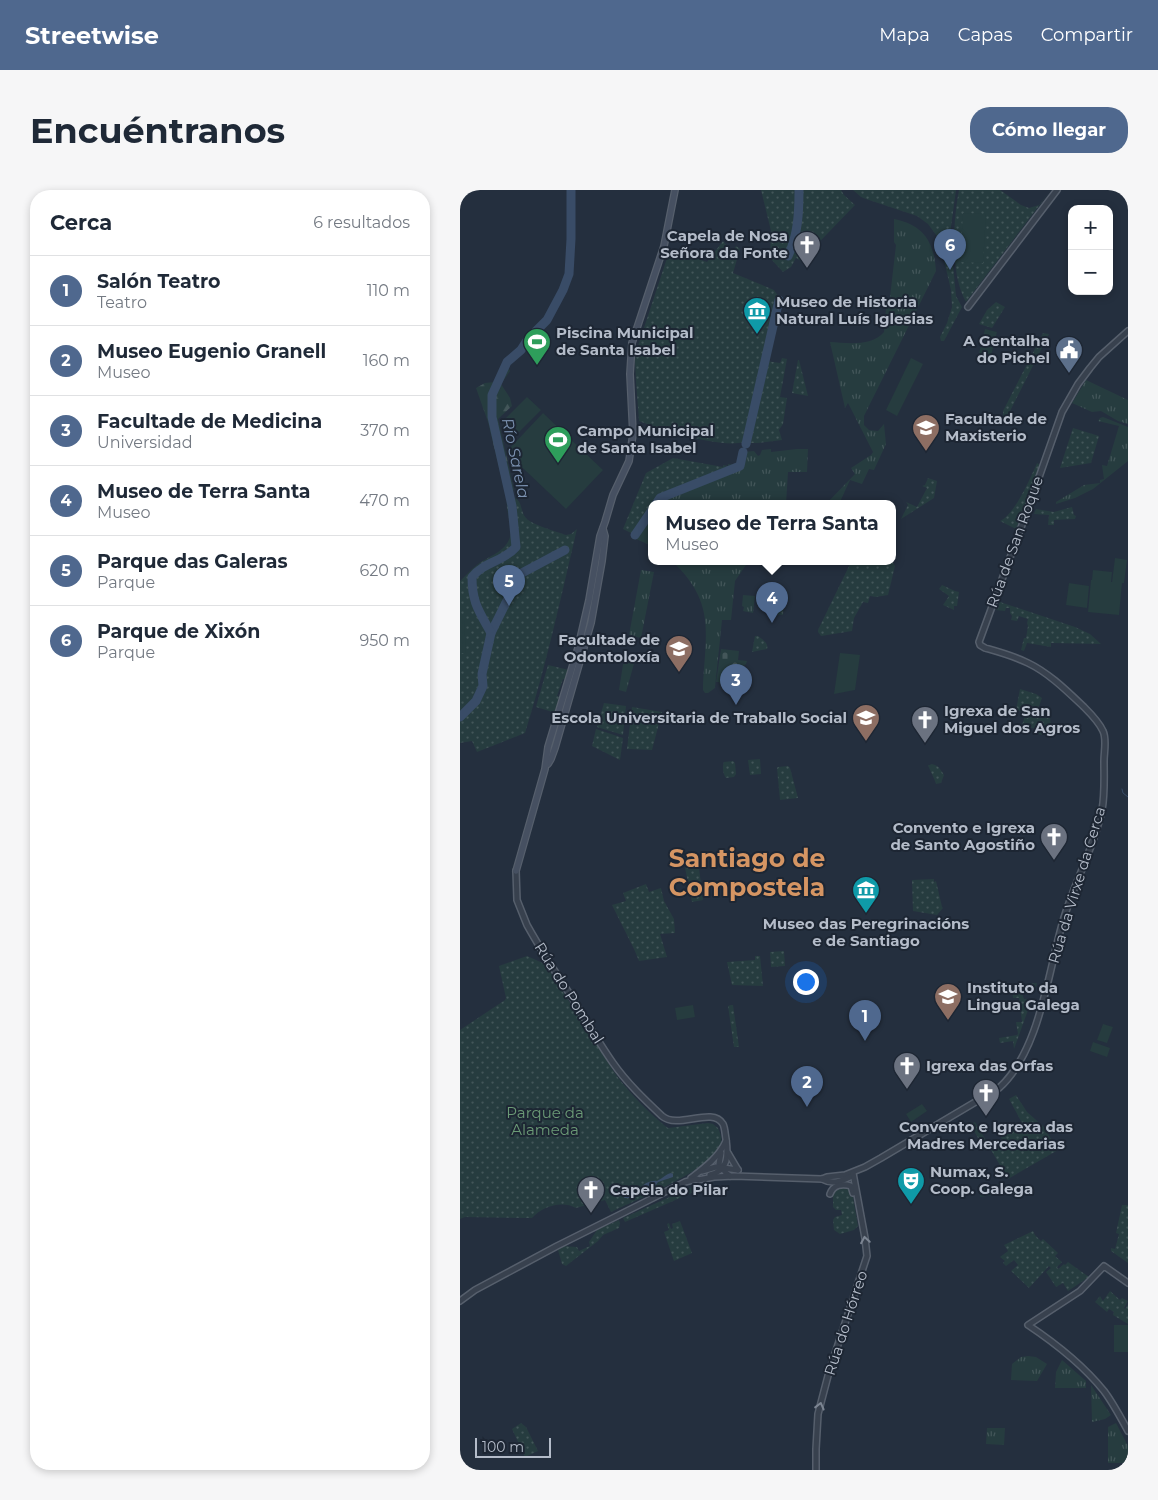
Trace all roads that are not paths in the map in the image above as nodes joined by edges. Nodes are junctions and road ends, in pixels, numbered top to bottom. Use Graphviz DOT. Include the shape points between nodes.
graph roads {
  1 [pos="675,190"];
  2 [pos="1057,190"];
  3 [pos="968,308"];
  4 [pos="1128,331"];
  5 [pos="603,530"];
  6 [pos="1105,739"];
  7 [pos="548,764"];
  8 [pos="516,871"];
  9 [pos="726,1141"];
  10 [pos="721,1152"];
  11 [pos="728,1154"];
  12 [pos="722,1167"];
  13 [pos="738,1170"];
  14 [pos="699,1173"];
  15 [pos="730,1176"];
  16 [pos="744,1176"];
  17 [pos="849,1176"];
  18 [pos="695,1179"];
  19 [pos="822,1179"];
  20 [pos="685,1182"];
  21 [pos="829,1183"];
  22 [pos="830,1194"];
  23 [pos="862,1224"];
  24 [pos="1128,1283"];
  25 [pos="460,1301"];
  26 [pos="1128,1431"];
  27 [pos="816,1470"];
  1 -- 5 [label="main road" via="664,246 632,343 632,447"];
  2 -- 3 [label="street"];
  4 -- 6 [label="street, Rúa de San Roque" via="1098,357 1062,412 979,642 985,648 1024,661 1045,674 1095,719"];
  5 -- 7 [label="main road" via="581,638 547,749"];
  5 -- 7 [label="main road" via="602,561 589,630"];
  6 -- 17 [label="street, Rúa da Virxe da Cerca" via="1103,806 1064,918 1037,1020 1017,1067 999,1088"];
  7 -- 8 [label="main road"];
  8 -- 9 [label="street, Rúa do Pombal" via="517,900 522,914 614,1064 664,1118 670,1121 716,1118 724,1128"];
  9 -- 10 [label="street"];
  9 -- 11 [label="street"];
  10 -- 12 [label="street" via="719,1161"];
  10 -- 14 [label="street"];
  11 -- 12 [label="street"];
  11 -- 13 [label="street"];
  12 -- 13 [label="street"];
  12 -- 14 [label="street"];
  12 -- 15 [label="street"];
  12 -- 18 [label="street" via="717,1172"];
  13 -- 16 [label="street"];
  14 -- 20 [label="street"];
  15 -- 16 [label="street"];
  15 -- 18 [label="street"];
  16 -- 19 [label="street"];
  17 -- 19 [label="street"];
  17 -- 21 [label="street"];
  17 -- 21 [label="street"];
  17 -- 23 [label="street, Rúa do Hórreo"];
  18 -- 20 [label="street"];
  19 -- 21 [label="street"];
  20 -- 25 [label="street" via="475,1290"];
  22 -- 23 [label="street" via="835,1186 851,1186"];
  27 -- 23 [label="street, Rúa do Hórreo, one-way" via="818,1414 867,1256"];
  24 -- 26 [label="street" via="1104,1266 1080,1291 1028,1325 1083,1369 1104,1392"];
}
